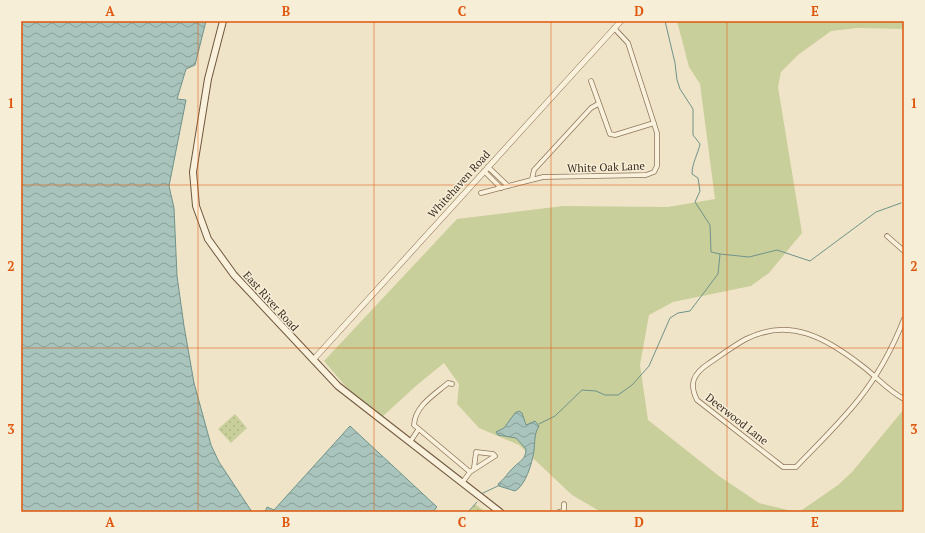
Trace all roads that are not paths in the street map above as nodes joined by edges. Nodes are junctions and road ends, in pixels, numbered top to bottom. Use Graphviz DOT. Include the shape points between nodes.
graph roads {
  1 [pos="223,21"];
  2 [pos="621,21"];
  3 [pos="614,28"];
  4 [pos="591,81"];
  5 [pos="598,104"];
  6 [pos="654,123"];
  7 [pos="486,169"];
  8 [pos="532,179"];
  9 [pos="508,186"];
  10 [pos="501,188"];
  11 [pos="481,193"];
  12 [pos="887,236"];
  13 [pos="904,251"];
  14 [pos="904,319"];
  15 [pos="312,360"];
  16 [pos="874,377"];
  17 [pos="452,384"];
  18 [pos="904,399"];
  19 [pos="418,430"];
  20 [pos="410,442"];
  21 [pos="474,468"];
  22 [pos="470,472"];
  23 [pos="462,483"];
  24 [pos="564,504"];
  25 [pos="564,511"];
  26 [pos="500,512"];
  27 [pos="559,512"];
  1 -- 15 [label="main road, East River Road" via="208,78 194,162 194,190 198,215 208,239 226,265"];
  2 -- 3 [label="street, Whitehaven Road"];
  3 -- 6 [label="street, White Oak Lane" via="628,43"];
  3 -- 7 [label="street, Whitehaven Road"];
  4 -- 5 [label="street"];
  5 -- 6 [label="street" via="607,130 613,135"];
  5 -- 8 [label="street" via="591,108 534,170"];
  6 -- 8 [label="street, White Oak Lane" via="658,142 656,166 651,174"];
  7 -- 9 [label="street"];
  7 -- 10 [label="street"];
  7 -- 15 [label="street, Whitehaven Road"];
  8 -- 9 [label="street, White Oak Lane"];
  9 -- 10 [label="street, White Oak Lane"];
  10 -- 11 [label="street, White Oak Lane"];
  12 -- 13 [label="street"];
  14 -- 16 [label="street, Deerwood Lane"];
  15 -- 20 [label="main road, East River Road" via="338,386"];
  16 -- 16 [label="street, Deerwood Lane" via="824,340 800,330 775,329 747,339 701,368 694,379 692,390 697,400 784,467 796,467 859,399"];
  16 -- 18 [label="street"];
  17 -- 19 [label="street" via="448,383 421,407 415,416 414,425"];
  19 -- 20 [label="street"];
  19 -- 22 [label="street"];
  20 -- 23 [label="main road, East River Road"];
  21 -- 21 [label="street" via="476,452 494,454 495,456"];
  21 -- 22 [label="street"];
  22 -- 23 [label="street"];
  23 -- 26 [label="main road, East River Road"];
  24 -- 25 [label="street"];
  25 -- 27 [label="street"];
}
